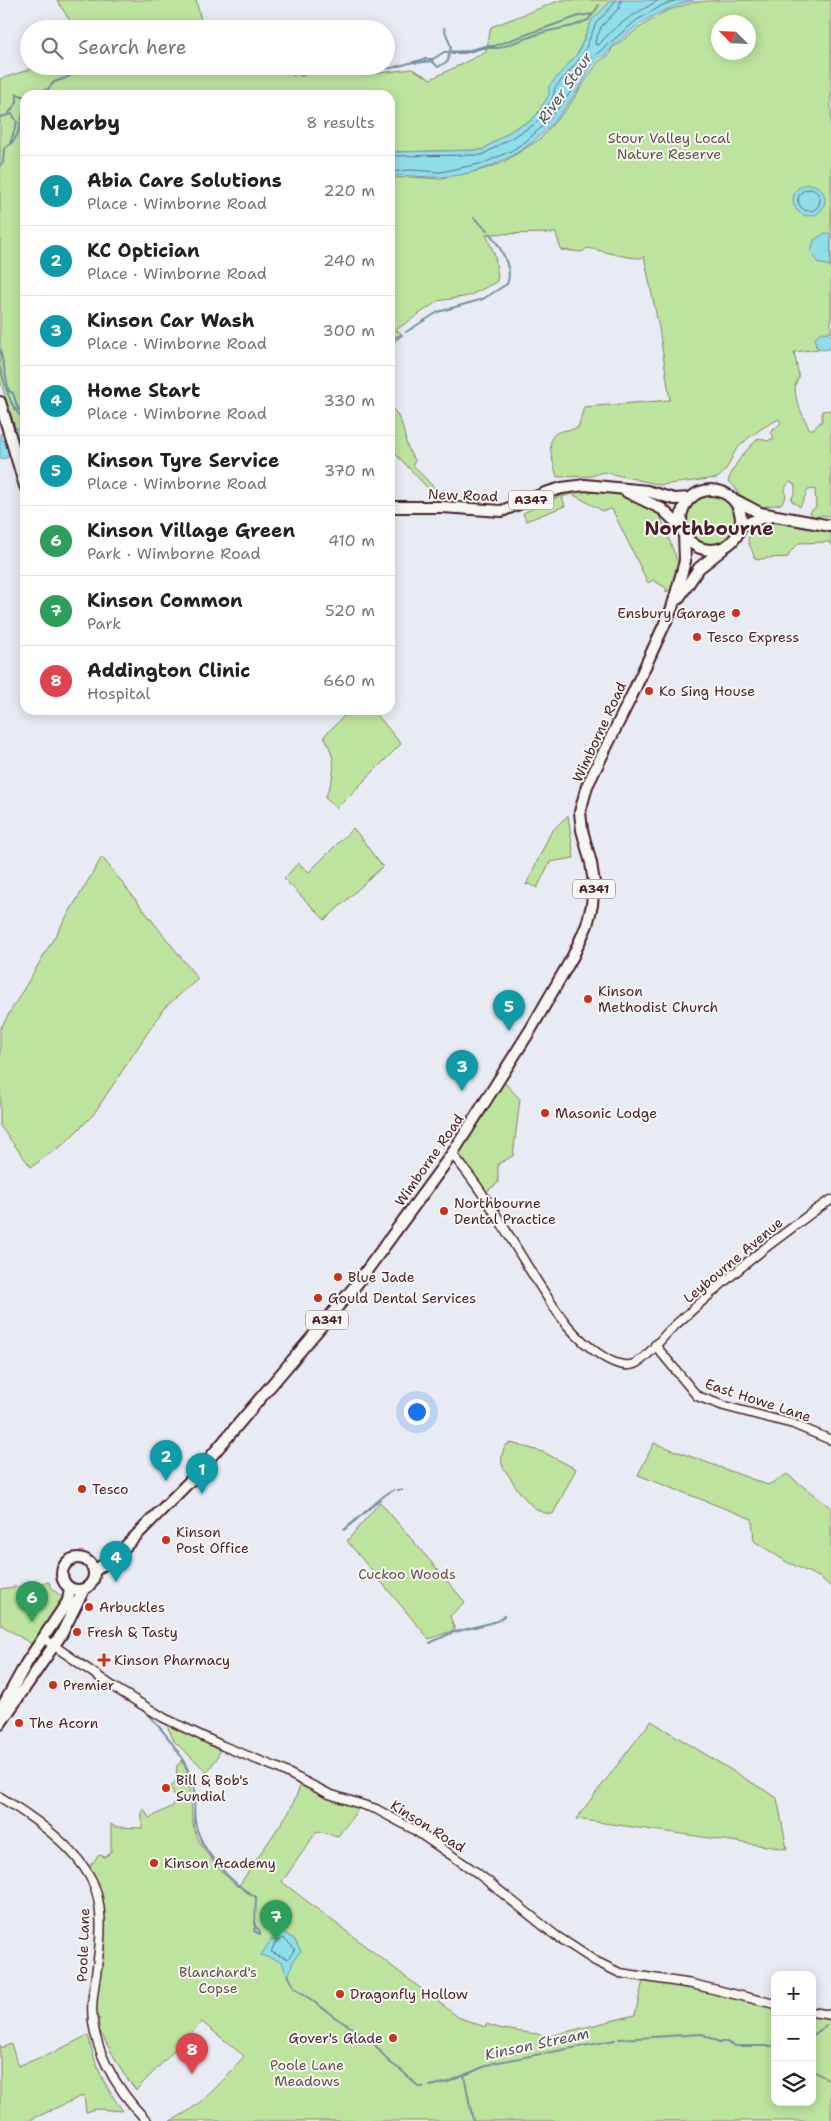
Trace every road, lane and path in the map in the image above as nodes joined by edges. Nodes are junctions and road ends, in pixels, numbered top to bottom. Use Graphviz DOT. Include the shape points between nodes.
graph roads {
  1 [pos="0,403"];
  2 [pos="20,467"];
  3 [pos="620,488"];
  4 [pos="730,497"];
  5 [pos="691,498"];
  6 [pos="395,508"];
  7 [pos="774,516"];
  8 [pos="741,526"];
  9 [pos="831,526"];
  10 [pos="684,531"];
  11 [pos="725,547"];
  12 [pos="672,608"];
  13 [pos="452,1154"];
  14 [pos="831,1200"];
  15 [pos="655,1345"];
  16 [pos="831,1440"];
  17 [pos="94,1571"];
  18 [pos="70,1588"];
  19 [pos="84,1589"];
  20 [pos="43,1638"];
  21 [pos="53,1646"];
  22 [pos="0,1711"];
  23 [pos="0,1724"];
  24 [pos="0,1797"];
  25 [pos="771,2003"];
  26 [pos="816,2013"];
  27 [pos="831,2015"];
  28 [pos="147,2121"];
  1 -- 2 [label="main road"];
  3 -- 5 [label="main road, New Road / A347" via="674,499"];
  3 -- 6 [label="main road, New Road / A347" via="594,485 562,488 502,511"];
  3 -- 10 [label="main road, New Road / A347" via="662,509"];
  4 -- 5 [label="main road" via="706,491"];
  4 -- 7 [label="main road"];
  4 -- 8 [label="main road" via="739,510"];
  5 -- 10 [label="main road" via="683,512"];
  7 -- 8 [label="main road"];
  7 -- 9 [label="main road"];
  8 -- 11 [label="main road" via="735,539"];
  10 -- 11 [label="main road" via="693,544 705,550"];
  10 -- 12 [label="main road, Wimborne Road / A341" via="685,561"];
  11 -- 12 [label="main road, Wimborne Road / A341" via="699,568"];
  12 -- 13 [label="main road, Wimborne Road / A341" via="587,786 580,812 594,883 587,925 531,1029"];
  13 -- 15 [label="street" via="483,1194 574,1333 604,1358 624,1365 636,1363"];
  13 -- 17 [label="main road, Wimborne Road / A341" via="356,1285 225,1442 116,1556"];
  14 -- 15 [label="street, Leybourne Avenue" via="752,1257"];
  15 -- 16 [label="street, East Howe Lane" via="697,1396 793,1424"];
  17 -- 18 [label="main road" via="85,1560 67,1562 62,1578"];
  17 -- 19 [label="main road" via="93,1580"];
  18 -- 19 [label="main road"];
  18 -- 20 [label="main road" via="68,1601"];
  19 -- 21 [label="main road"];
  20 -- 21 [label="street, Kinson Road"];
  20 -- 22 [label="main road"];
  21 -- 23 [label="main road"];
  21 -- 25 [label="street, Kinson Road" via="164,1718 329,1794 376,1809 414,1829 476,1872 555,1935 595,1961 620,1973 692,1984"];
  24 -- 28 [label="street, Poole Lane" via="63,1843 96,1890 99,1918 92,2017 94,2034 109,2070"];
  26 -- 27 [label="street"];
}
